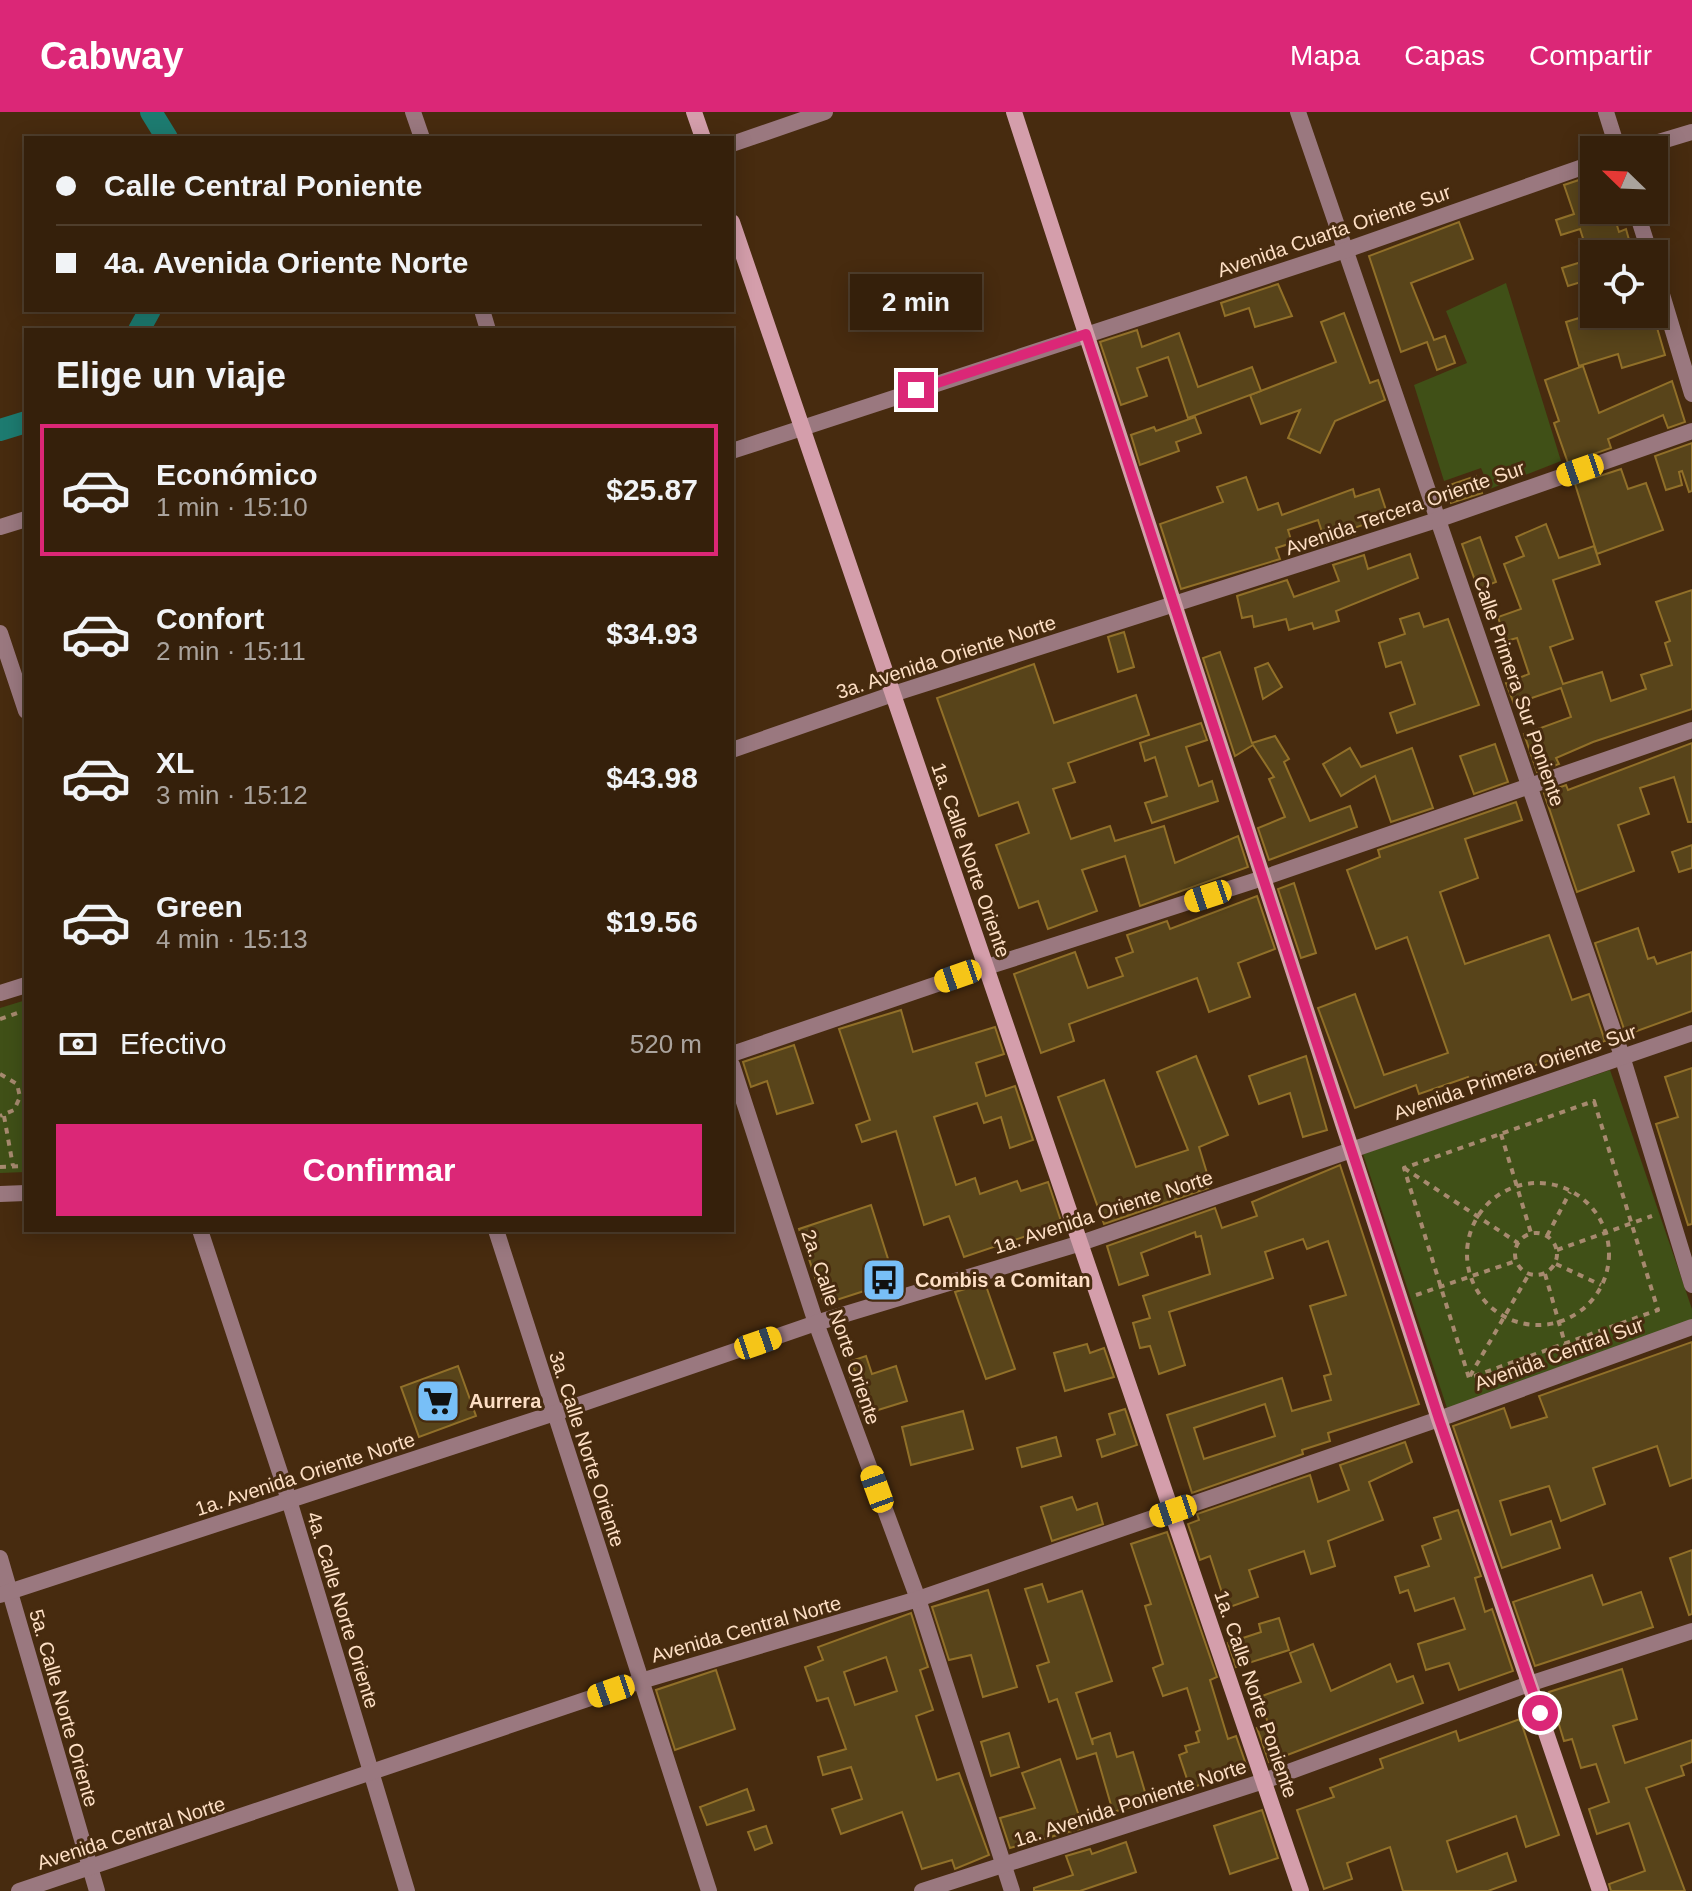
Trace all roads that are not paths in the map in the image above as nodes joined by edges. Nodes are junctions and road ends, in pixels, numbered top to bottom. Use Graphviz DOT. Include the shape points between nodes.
graph roads {
  1 [pos="413,112"];
  2 [pos="694,112"];
  3 [pos="825,112"];
  4 [pos="1014,112"];
  5 [pos="1298,112"];
  6 [pos="1606,112"];
  7 [pos="1692,132"];
  8 [pos="421,136"];
  9 [pos="702,136"];
  10 [pos="1614,136"];
  11 [pos="1668,139"];
  12 [pos="734,143"];
  13 [pos="1580,168"];
  14 [pos="734,228"];
  15 [pos="1346,250"];
  16 [pos="1668,314"];
  17 [pos="1086,334"];
  18 [pos="1692,394"];
  19 [pos="802,427"];
  20 [pos="1692,431"];
  21 [pos="734,450"];
  22 [pos="1440,519"];
  23 [pos="24,520"];
  24 [pos="0,527"];
  25 [pos="1174,606"];
  26 [pos="0,633"];
  27 [pos="21,679"];
  28 [pos="893,694"];
  29 [pos="1692,730"];
  30 [pos="734,749"];
  31 [pos="1530,786"];
  32 [pos="1263,878"];
  33 [pos="987,967"];
  34 [pos="24,986"];
  35 [pos="0,993"];
  36 [pos="1692,1033"];
  37 [pos="734,1053"];
  38 [pos="1622,1056"];
  39 [pos="734,1071"];
  40 [pos="1351,1150"];
  41 [pos="24,1193"];
  42 [pos="0,1194"];
  43 [pos="201,1232"];
  44 [pos="497,1232"];
  45 [pos="1081,1243"];
  46 [pos="1692,1285"];
  47 [pos="816,1323"];
  48 [pos="1692,1327"];
  49 [pos="555,1413"];
  50 [pos="1439,1419"];
  51 [pos="289,1500"];
  52 [pos="1173,1511"];
  53 [pos="0,1558"];
  54 [pos="5,1593"];
  55 [pos="918,1599"];
  56 [pos="1692,1631"];
  57 [pos="641,1681"];
  58 [pos="1529,1684"];
  59 [pos="374,1773"];
  60 [pos="1264,1781"];
  61 [pos="1004,1865"];
  62 [pos="90,1868"];
  63 [pos="19,1891"];
  64 [pos="97,1891"];
  65 [pos="407,1891"];
  66 [pos="709,1891"];
  67 [pos="922,1891"];
  68 [pos="1012,1891"];
  69 [pos="1301,1891"];
  70 [pos="1600,1891"];
  1 -- 8 [label="street"];
  2 -- 9 [label="main road"];
  3 -- 12 [label="street"];
  4 -- 17 [label="main road"];
  5 -- 15 [label="street, Calle Primera Sur Poniente"];
  6 -- 10 [label="street"];
  7 -- 11 [label="street"];
  13 -- 15 [label="street, Avenida Cuarta Oriente Sur"];
  14 -- 19 [label="main road, 1a. Calle Norte Oriente"];
  15 -- 17 [label="street, Avenida Cuarta Oriente Sur"];
  15 -- 22 [label="street, Calle Primera Sur Poniente"];
  16 -- 18 [label="street"];
  17 -- 19 [label="street, Avenida Cuarta Oriente Sur"];
  17 -- 25 [label="main road"];
  19 -- 21 [label="street, Avenida Cuarta Oriente Sur"];
  19 -- 28 [label="main road, 1a. Calle Norte Oriente"];
  20 -- 22 [label="street, Avenida Tercera Oriente Sur"];
  22 -- 25 [label="street, Avenida Tercera Oriente Sur"];
  22 -- 31 [label="street, Calle Primera Sur Poniente"];
  23 -- 24 [label="street"];
  25 -- 28 [label="street, 3a. Avenida Oriente Norte"];
  25 -- 32 [label="main road"];
  26 -- 27 [label="street"];
  28 -- 30 [label="street, 3a. Avenida Oriente Norte"];
  28 -- 33 [label="main road, 1a. Calle Norte Oriente"];
  29 -- 31 [label="street"];
  31 -- 32 [label="street"];
  31 -- 38 [label="street, Calle Primera Sur Poniente"];
  32 -- 33 [label="street"];
  32 -- 40 [label="main road"];
  33 -- 37 [label="street"];
  33 -- 45 [label="main road, 1a. Calle Norte Oriente"];
  34 -- 35 [label="street"];
  36 -- 38 [label="street, Avenida Primera Oriente Sur"];
  38 -- 40 [label="street, Avenida Primera Oriente Sur"];
  38 -- 46 [label="street, Calle Primera Sur Poniente"];
  39 -- 47 [label="street, 2a. Calle Norte Oriente"];
  40 -- 45 [label="street, 1a. Avenida Oriente Norte"];
  40 -- 50 [label="main road"];
  41 -- 42 [label="street"];
  43 -- 51 [label="street, 4a. Calle Norte Oriente"];
  44 -- 49 [label="street, 3a. Calle Norte Oriente"];
  45 -- 47 [label="street, 1a. Avenida Oriente Norte"];
  45 -- 52 [label="main road, 1a. Calle Norte Oriente"];
  47 -- 49 [label="street, 1a. Avenida Oriente Norte"];
  47 -- 55 [label="street, 2a. Calle Norte Oriente"];
  48 -- 50 [label="street, Avenida Central Sur"];
  49 -- 51 [label="street, 1a. Avenida Oriente Norte"];
  49 -- 57 [label="street, 3a. Calle Norte Oriente"];
  50 -- 52 [label="street, Avenida Central Norte"];
  50 -- 58 [label="main road"];
  51 -- 54 [label="street, 1a. Avenida Oriente Norte"];
  51 -- 59 [label="street, 4a. Calle Norte Oriente"];
  52 -- 55 [label="street, Avenida Central Norte"];
  52 -- 60 [label="main road, 1a. Calle Norte Poniente"];
  53 -- 54 [label="street, 5a. Calle Norte Oriente"];
  54 -- 62 [label="street, 5a. Calle Norte Oriente"];
  55 -- 57 [label="street, Avenida Central Norte"];
  55 -- 61 [label="street, 2a. Calle Norte Oriente"];
  56 -- 58 [label="street, 1a. Avenida Poniente Norte"];
  57 -- 59 [label="street, Avenida Central Norte"];
  57 -- 66 [label="street, 3a. Calle Norte Oriente"];
  58 -- 60 [label="street, 1a. Avenida Poniente Norte"];
  58 -- 70 [label="main road"];
  59 -- 62 [label="street, Avenida Central Norte"];
  59 -- 65 [label="street, 4a. Calle Norte Oriente"];
  60 -- 61 [label="street, 1a. Avenida Poniente Norte"];
  60 -- 69 [label="main road, 1a. Calle Norte Poniente"];
  61 -- 67 [label="street, 1a. Avenida Poniente Norte"];
  61 -- 68 [label="street, 2a. Calle Norte Oriente"];
  62 -- 63 [label="street, Avenida Central Norte"];
  62 -- 64 [label="street, 5a. Calle Norte Oriente"];
}
